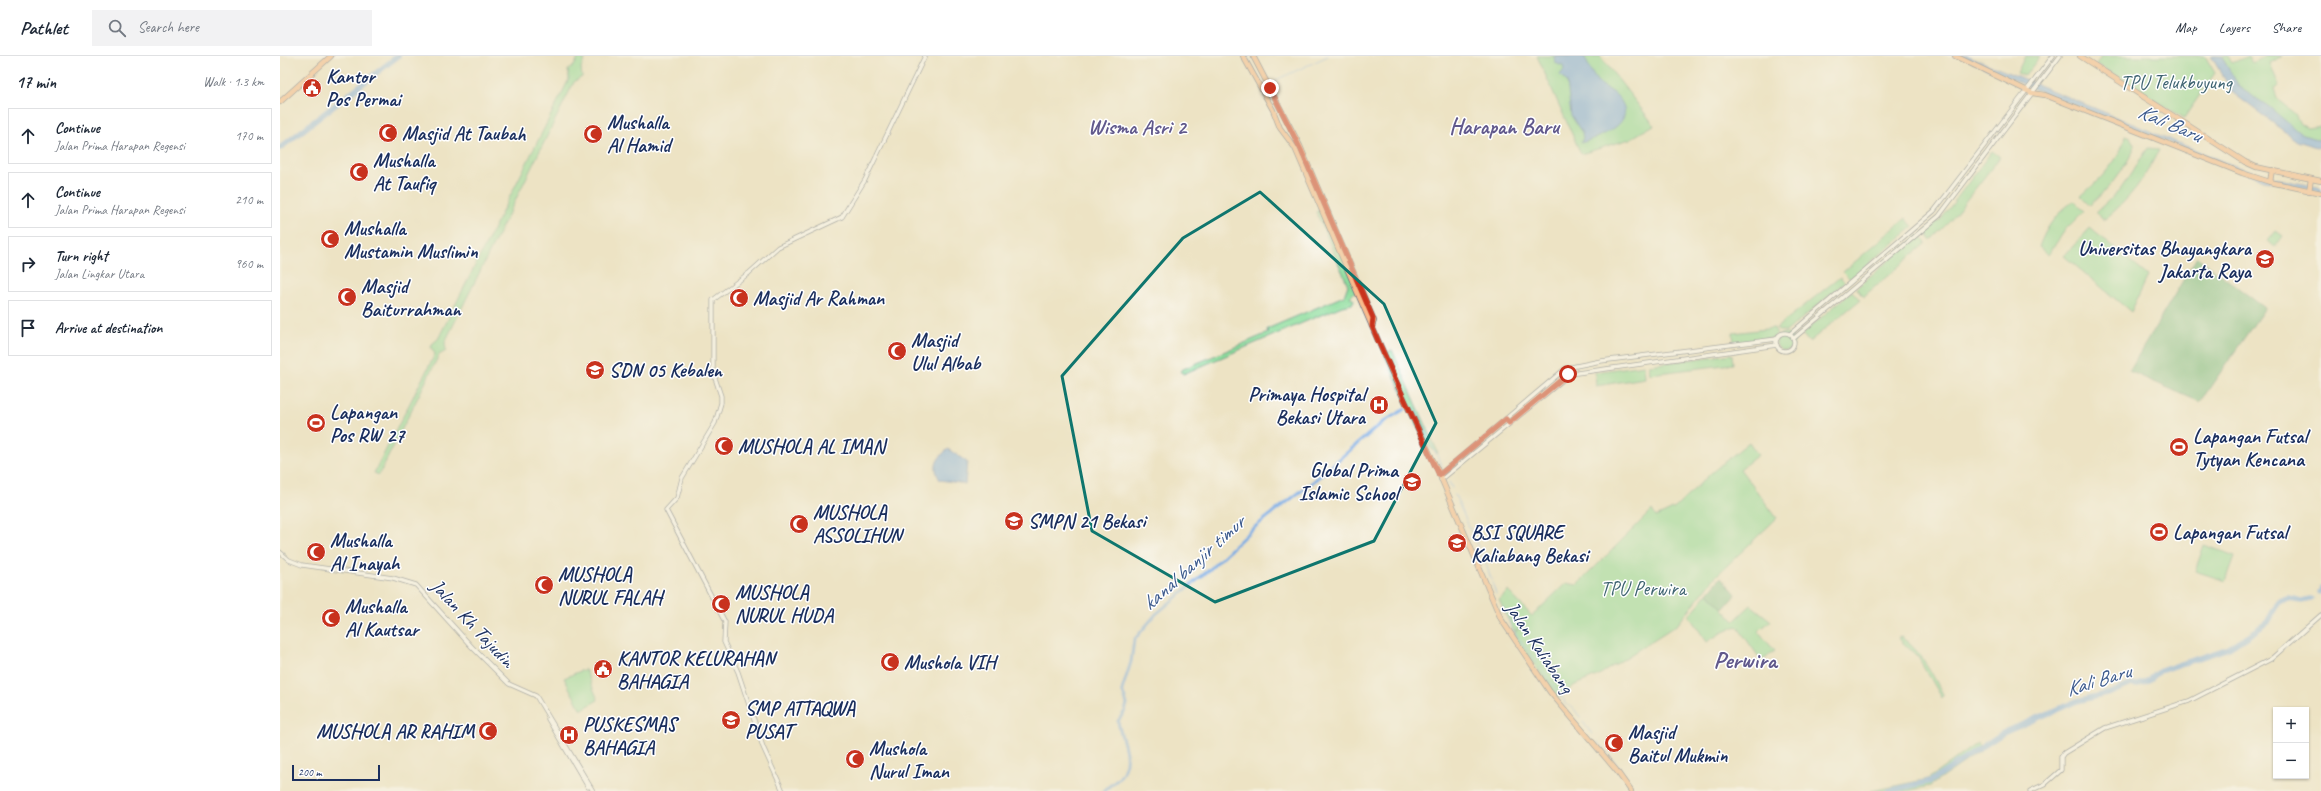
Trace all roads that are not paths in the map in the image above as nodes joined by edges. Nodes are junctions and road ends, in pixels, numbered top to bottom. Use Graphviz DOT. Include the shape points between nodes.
graph roads {
  1 [pos="331,56"];
  2 [pos="925,56"];
  3 [pos="1243,56"];
  4 [pos="1253,56"];
  5 [pos="1955,56"];
  6 [pos="2053,56"];
  7 [pos="2060,56"];
  8 [pos="2080,56"];
  9 [pos="2031,90"];
  10 [pos="280,102"];
  11 [pos="2018,102"];
  12 [pos="2015,106"];
  13 [pos="2022,107"];
  14 [pos="2001,125"];
  15 [pos="2006,129"];
  16 [pos="1297,147"];
  17 [pos="1981,151"];
  18 [pos="1986,154"];
  19 [pos="2272,173"];
  20 [pos="2311,180"];
  21 [pos="2321,181"];
  22 [pos="2270,182"];
  23 [pos="2309,190"];
  24 [pos="2321,193"];
  25 [pos="1790,334"];
  26 [pos="1777,339"];
  27 [pos="1793,339"];
  28 [pos="1777,345"];
  29 [pos="1646,357"];
  30 [pos="1646,363"];
  31 [pos="1568,371"];
  32 [pos="1507,421"];
  33 [pos="1442,473"];
  34 [pos="1445,477"];
  35 [pos="280,552"];
  36 [pos="2321,615"];
  37 [pos="592,791"];
  38 [pos="783,791"];
  39 [pos="1631,791"];
  40 [pos="2030,791"];
  1 -- 10 [label="main road"];
  2 -- 38 [label="street" via="865,180 842,217 778,247 749,273 715,297 712,305 714,376 722,399 717,417 702,448 682,478 677,498 666,512 725,622 724,642 738,672 762,747"];
  3 -- 16 [label="main road" via="1283,131"];
  4 -- 16 [label="main road"];
  5 -- 9 [label="main road"];
  6 -- 9 [label="street" via="2035,80"];
  7 -- 9 [label="street"];
  8 -- 19 [label="main road" via="2245,162"];
  9 -- 11 [label="street"];
  9 -- 13 [label="street"];
  9 -- 22 [label="main road"];
  11 -- 12 [label="street"];
  11 -- 13 [label="street"];
  12 -- 13 [label="street"];
  12 -- 14 [label="street"];
  13 -- 15 [label="street"];
  14 -- 15 [label="street"];
  14 -- 17 [label="street"];
  15 -- 18 [label="street"];
  16 -- 33 [label="main road, Jalan Kaliabang" via="1408,407"];
  17 -- 18 [label="street"];
  17 -- 25 [label="street" via="1934,211"];
  18 -- 27 [label="street" via="1939,216"];
  19 -- 20 [label="main road"];
  19 -- 22 [label="main road"];
  20 -- 21 [label="main road"];
  20 -- 23 [label="main road"];
  22 -- 23 [label="main road"];
  23 -- 24 [label="main road"];
  25 -- 26 [label="street" via="1782,334"];
  25 -- 27 [label="street"];
  26 -- 28 [label="street"];
  26 -- 29 [label="street"];
  27 -- 28 [label="street" via="1794,343 1789,350 1781,349"];
  28 -- 30 [label="street"];
  29 -- 30 [label="street"];
  29 -- 31 [label="street"];
  30 -- 31 [label="street"];
  31 -- 32 [label="street"];
  31 -- 32 [label="street"];
  32 -- 33 [label="street"];
  32 -- 34 [label="street"];
  33 -- 34 [label="main road, Jalan Kaliabang"];
  34 -- 39 [label="main road, Jalan Kaliabang" via="1493,604 1514,641 1550,692"];
  35 -- 37 [label="street, Jalan Kh Tajudin" via="289,560 302,564 411,582 509,684 536,696"];
  36 -- 40 [label="street" via="2271,659 2189,701 2105,728 2064,753 2061,757 2061,770 2045,784"];
}
